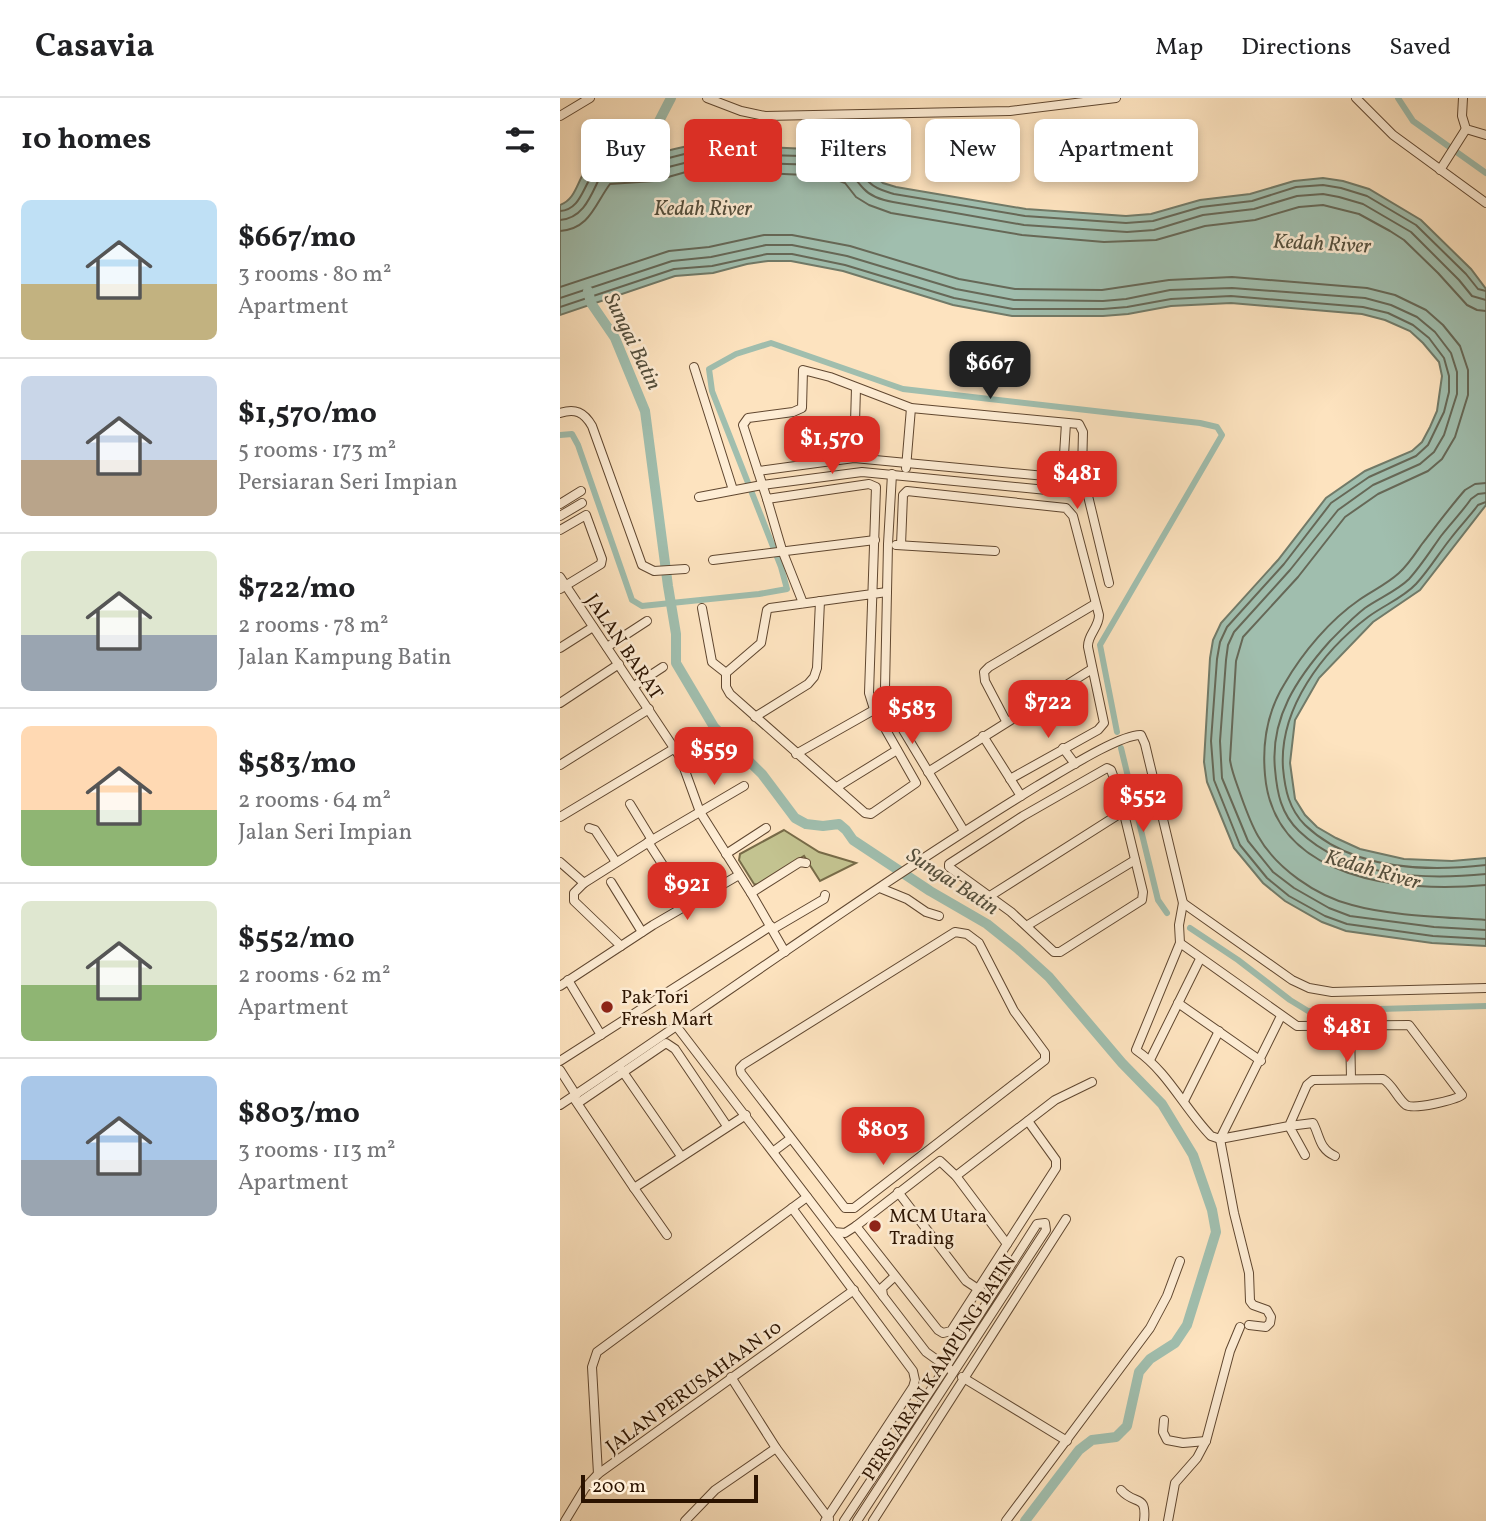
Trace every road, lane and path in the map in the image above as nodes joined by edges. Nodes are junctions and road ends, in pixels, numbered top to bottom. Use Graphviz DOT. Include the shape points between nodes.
graph roads {
  1 [pos="590,98"];
  2 [pos="707,98"];
  3 [pos="1116,98"];
  4 [pos="1356,98"];
  5 [pos="1463,98"];
  6 [pos="560,116"];
  7 [pos="1466,129"];
  8 [pos="1486,135"];
  9 [pos="1440,170"];
  10 [pos="1486,203"];
  11 [pos="694,367"];
  12 [pos="856,388"];
  13 [pos="911,408"];
  14 [pos="560,413"];
  15 [pos="1066,423"];
  16 [pos="854,458"];
  17 [pos="906,463"];
  18 [pos="758,471"];
  19 [pos="892,474"];
  20 [pos="905,476"];
  21 [pos="759,485"];
  22 [pos="733,490"];
  23 [pos="581,491"];
  24 [pos="1088,494"];
  25 [pos="699,497"];
  26 [pos="767,499"];
  27 [pos="582,503"];
  28 [pos="560,504"];
  29 [pos="560,516"];
  30 [pos="560,530"];
  31 [pos="876,540"];
  32 [pos="888,544"];
  33 [pos="901,545"];
  34 [pos="777,550"];
  35 [pos="995,551"];
  36 [pos="712,560"];
  37 [pos="680,569"];
  38 [pos="560,577"];
  39 [pos="1109,583"];
  40 [pos="563,587"];
  41 [pos="887,592"];
  42 [pos="874,593"];
  43 [pos="820,601"];
  44 [pos="803,603"];
  45 [pos="1095,604"];
  46 [pos="702,608"];
  47 [pos="647,621"];
  48 [pos="593,627"];
  49 [pos="607,647"];
  50 [pos="560,648"];
  51 [pos="619,664"];
  52 [pos="663,667"];
  53 [pos="1092,668"];
  54 [pos="726,673"];
  55 [pos="634,686"];
  56 [pos="888,702"];
  57 [pos="560,703"];
  58 [pos="649,709"];
  59 [pos="874,709"];
  60 [pos="755,717"];
  61 [pos="1006,721"];
  62 [pos="1098,730"];
  63 [pos="983,736"];
  64 [pos="1109,746"];
  65 [pos="675,748"];
  66 [pos="1063,748"];
  67 [pos="897,750"];
  68 [pos="796,754"];
  69 [pos="1075,764"];
  70 [pos="560,765"];
  71 [pos="928,772"];
  72 [pos="1057,774"];
  73 [pos="1010,779"];
  74 [pos="744,786"];
  75 [pos="837,787"];
  76 [pos="1067,790"];
  77 [pos="1021,796"];
  78 [pos="630,804"];
  79 [pos="1124,811"];
  80 [pos="700,812"];
  81 [pos="560,817"];
  82 [pos="589,828"];
  83 [pos="766,828"];
  84 [pos="964,831"];
  85 [pos="650,841"];
  86 [pos="726,854"];
  87 [pos="1135,860"];
  88 [pos="560,862"];
  89 [pos="616,862"];
  90 [pos="806,863"];
  91 [pos="739,875"];
  92 [pos="611,882"];
  93 [pos="584,883"];
  94 [pos="880,888"];
  95 [pos="751,893"];
  96 [pos="824,894"];
  97 [pos="990,896"];
  98 [pos="1183,903"];
  99 [pos="688,904"];
  100 [pos="939,916"];
  101 [pos="1028,925"];
  102 [pos="772,928"];
  103 [pos="642,932"];
  104 [pos="1180,943"];
  105 [pos="621,946"];
  106 [pos="785,952"];
  107 [pos="1200,959"];
  108 [pos="564,983"];
  109 [pos="1486,988"];
  110 [pos="1178,1003"];
  111 [pos="1281,1016"];
  112 [pos="677,1027"];
  113 [pos="1350,1027"];
  114 [pos="1219,1031"];
  115 [pos="601,1035"];
  116 [pos="1150,1060"];
  117 [pos="560,1061"];
  118 [pos="1261,1061"];
  119 [pos="560,1070"];
  120 [pos="621,1070"];
  121 [pos="1351,1079"];
  122 [pos="1093,1082"];
  123 [pos="576,1098"];
  124 [pos="1184,1101"];
  125 [pos="560,1105"];
  126 [pos="746,1115"];
  127 [pos="1028,1121"];
  128 [pos="727,1126"];
  129 [pos="1289,1126"];
  130 [pos="790,1139"];
  131 [pos="1220,1139"];
  132 [pos="774,1151"];
  133 [pos="1305,1155"];
  134 [pos="681,1156"];
  135 [pos="1335,1156"];
  136 [pos="956,1176"];
  137 [pos="634,1188"];
  138 [pos="898,1192"];
  139 [pos="807,1197"];
  140 [pos="792,1208"];
  141 [pos="1066,1219"];
  142 [pos="856,1226"];
  143 [pos="834,1232"];
  144 [pos="667,1235"];
  145 [pos="1007,1244"];
  146 [pos="1180,1261"];
  147 [pos="894,1277"];
  148 [pos="854,1290"];
  149 [pos="978,1291"];
  150 [pos="883,1296"];
  151 [pos="990,1297"];
  152 [pos="946,1367"];
  153 [pos="955,1372"];
  154 [pos="731,1377"];
  155 [pos="964,1378"];
  156 [pos="1164,1420"];
  157 [pos="1067,1441"];
  158 [pos="1206,1441"];
  159 [pos="776,1448"];
  160 [pos="598,1474"];
  161 [pos="1121,1490"];
  162 [pos="828,1520"];
  163 [pos="565,1521"];
  164 [pos="685,1521"];
  165 [pos="844,1521"];
  166 [pos="858,1521"];
  167 [pos="873,1521"];
  168 [pos="1006,1521"];
  169 [pos="1146,1521"];
  170 [pos="1168,1521"];
  1 -- 6 [label="street"];
  2 -- 3 [label="street" via="756,115 784,116 1010,111"];
  4 -- 9 [label="street" via="1393,135"];
  5 -- 7 [label="street"];
  7 -- 8 [label="street"];
  7 -- 9 [label="street"];
  9 -- 10 [label="street"];
  11 -- 22 [label="street"];
  12 -- 13 [label="street"];
  12 -- 16 [label="street"];
  12 -- 18 [label="street" via="803,370 802,408 744,421"];
  13 -- 15 [label="street"];
  13 -- 17 [label="street"];
  14 -- 37 [label="street" via="580,412 592,426 640,561 649,570"];
  15 -- 17 [label="street" via="1059,476"];
  15 -- 24 [label="street" via="1083,428 1082,464"];
  16 -- 17 [label="street"];
  16 -- 18 [label="street"];
  17 -- 20 [label="street"];
  18 -- 21 [label="street"];
  19 -- 20 [label="street"];
  19 -- 21 [label="street" via="855,472"];
  19 -- 32 [label="street"];
  20 -- 24 [label="street"];
  21 -- 22 [label="street"];
  21 -- 26 [label="street"];
  22 -- 25 [label="street"];
  23 -- 28 [label="street"];
  24 -- 39 [label="street"];
  26 -- 31 [label="street" via="874,484"];
  26 -- 34 [label="street"];
  27 -- 29 [label="street"];
  30 -- 40 [label="street" via="586,515 602,559"];
  31 -- 34 [label="street"];
  31 -- 42 [label="street"];
  32 -- 33 [label="street"];
  32 -- 41 [label="street"];
  33 -- 35 [label="street"];
  33 -- 45 [label="street" via="907,491 1066,508 1073,516"];
  34 -- 36 [label="street"];
  34 -- 44 [label="street"];
  38 -- 40 [label="street, JALAN BARAT"];
  40 -- 48 [label="street, JALAN BARAT"];
  41 -- 42 [label="street"];
  41 -- 56 [label="street" via="884,680"];
  42 -- 43 [label="street"];
  42 -- 59 [label="street" via="869,688"];
  43 -- 44 [label="street"];
  43 -- 60 [label="street" via="814,677"];
  44 -- 54 [label="street" via="764,612 761,643"];
  45 -- 53 [label="street" via="1099,620 1087,642"];
  45 -- 61 [label="street" via="984,672"];
  46 -- 54 [label="street" via="712,662"];
  47 -- 49 [label="street"];
  48 -- 49 [label="street, JALAN BARAT"];
  48 -- 50 [label="street"];
  49 -- 51 [label="street, JALAN BARAT"];
  51 -- 55 [label="street, JALAN BARAT"];
  51 -- 57 [label="street"];
  52 -- 55 [label="street"];
  53 -- 61 [label="street"];
  53 -- 62 [label="street" via="1104,719"];
  54 -- 60 [label="street" via="730,694"];
  55 -- 58 [label="street, JALAN BARAT"];
  56 -- 59 [label="street"];
  56 -- 71 [label="street"];
  58 -- 65 [label="street, JALAN BARAT"];
  58 -- 70 [label="street"];
  59 -- 67 [label="street"];
  59 -- 68 [label="street"];
  60 -- 68 [label="street"];
  61 -- 63 [label="street"];
  62 -- 64 [label="street"];
  62 -- 66 [label="street"];
  63 -- 71 [label="street"];
  63 -- 73 [label="street"];
  64 -- 69 [label="street"];
  64 -- 98 [label="street" via="1137,734 1143,738"];
  65 -- 80 [label="street, JALAN BARAT"];
  65 -- 81 [label="street"];
  66 -- 69 [label="street"];
  66 -- 73 [label="street"];
  67 -- 75 [label="street"];
  67 -- 75 [label="street" via="916,785 871,814"];
  68 -- 75 [label="street"];
  69 -- 72 [label="street"];
  71 -- 84 [label="street"];
  72 -- 76 [label="street"];
  72 -- 77 [label="street"];
  73 -- 77 [label="street"];
  74 -- 80 [label="street"];
  76 -- 79 [label="street" via="1110,768"];
  76 -- 97 [label="street" via="949,864"];
  77 -- 84 [label="street"];
  78 -- 85 [label="street"];
  79 -- 87 [label="street"];
  79 -- 97 [label="street"];
  80 -- 85 [label="street"];
  80 -- 86 [label="street, JALAN BARAT"];
  82 -- 89 [label="street"];
  83 -- 86 [label="street"];
  84 -- 94 [label="street"];
  85 -- 89 [label="street"];
  85 -- 99 [label="street"];
  86 -- 91 [label="street, JALAN BARAT"];
  87 -- 101 [label="street"];
  87 -- 101 [label="street" via="1142,900 1060,952 1054,952"];
  88 -- 93 [label="street"];
  89 -- 93 [label="street"];
  90 -- 95 [label="street" via="800,862"];
  91 -- 95 [label="street, JALAN BARAT"];
  91 -- 99 [label="street"];
  92 -- 103 [label="street"];
  93 -- 105 [label="street" via="574,893 574,901"];
  94 -- 100 [label="street"];
  94 -- 106 [label="street"];
  95 -- 102 [label="street, JALAN BARAT"];
  96 -- 102 [label="street" via="824,899"];
  97 -- 101 [label="street"];
  98 -- 104 [label="street"];
  98 -- 109 [label="street" via="1309,988 1332,992"];
  99 -- 103 [label="street"];
  102 -- 106 [label="street, JALAN BARAT"];
  102 -- 115 [label="street"];
  103 -- 105 [label="street"];
  104 -- 107 [label="street"];
  104 -- 116 [label="street" via="1136,1050"];
  105 -- 108 [label="street"];
  106 -- 112 [label="street"];
  107 -- 110 [label="street"];
  107 -- 111 [label="street"];
  108 -- 115 [label="street"];
  110 -- 114 [label="street"];
  110 -- 116 [label="street"];
  111 -- 113 [label="street" via="1297,1026"];
  111 -- 118 [label="street"];
  112 -- 120 [label="street"];
  112 -- 126 [label="street"];
  113 -- 121 [label="street"];
  113 -- 121 [label="street" via="1409,1025 1461,1090 1461,1097 1408,1106 1387,1080"];
  114 -- 118 [label="street"];
  114 -- 124 [label="street"];
  115 -- 117 [label="street"];
  116 -- 124 [label="street"];
  118 -- 131 [label="street"];
  119 -- 123 [label="street"];
  120 -- 123 [label="street"];
  120 -- 128 [label="street" via="666,1043 672,1045"];
  120 -- 134 [label="street"];
  121 -- 129 [label="street" via="1310,1082"];
  122 -- 127 [label="street" via="1055,1100"];
  123 -- 125 [label="street"];
  123 -- 137 [label="street"];
  124 -- 131 [label="street" via="1207,1133"];
  126 -- 128 [label="street"];
  126 -- 132 [label="street"];
  127 -- 136 [label="street"];
  127 -- 145 [label="street" via="1056,1160 1055,1168"];
  128 -- 134 [label="street"];
  129 -- 131 [label="street"];
  129 -- 133 [label="street"];
  129 -- 135 [label="street" via="1313,1123 1319,1142"];
  130 -- 130 [label="street" via="740,1068 950,933 961,933 979,943 1014,1011 1045,1052 1045,1060 854,1208 845,1208"];
  130 -- 132 [label="street"];
  131 -- 158 [label="street" via="1249,1273 1250,1301 1271,1317 1266,1327 1245,1326 1230,1350"];
  132 -- 139 [label="street"];
  134 -- 137 [label="street"];
  136 -- 138 [label="street" via="940,1161"];
  136 -- 145 [label="street"];
  137 -- 144 [label="street"];
  138 -- 142 [label="street"];
  138 -- 149 [label="street"];
  139 -- 140 [label="street"];
  139 -- 143 [label="street"];
  140 -- 148 [label="street"];
  140 -- 160 [label="street" via="597,1352 592,1367"];
  141 -- 155 [label="street"];
  142 -- 143 [label="street" via="845,1233"];
  142 -- 147 [label="street"];
  143 -- 150 [label="street"];
  145 -- 149 [label="street"];
  146 -- 157 [label="street" via="1150,1328"];
  147 -- 149 [label="street" via="943,1333 951,1331"];
  147 -- 150 [label="street" via="882,1288"];
  148 -- 154 [label="street, JALAN PERUSAHAAN 10"];
  148 -- 162 [label="street" via="915,1380"];
  149 -- 151 [label="street"];
  150 -- 152 [label="street" via="926,1352"];
  151 -- 152 [label="street, PERSIARAN KAMPUNG BATIN"];
  151 -- 153 [label="street, PERSIARAN KAMPUNG BATIN" via="1037,1224 1045,1223 1046,1230"];
  152 -- 153 [label="street"];
  152 -- 165 [label="street, PERSIARAN KAMPUNG BATIN"];
  153 -- 155 [label="street"];
  153 -- 166 [label="street, PERSIARAN KAMPUNG BATIN"];
  154 -- 159 [label="street"];
  154 -- 160 [label="street, JALAN PERUSAHAAN 10"];
  155 -- 157 [label="street"];
  155 -- 167 [label="street"];
  156 -- 158 [label="street" via="1167,1440"];
  157 -- 168 [label="street"];
  158 -- 170 [label="street" via="1175,1483"];
  159 -- 162 [label="street"];
  159 -- 164 [label="street" via="715,1490"];
  160 -- 163 [label="street, JALAN PERUSAHAAN 10"];
  161 -- 169 [label="street" via="1142,1501"];
}
